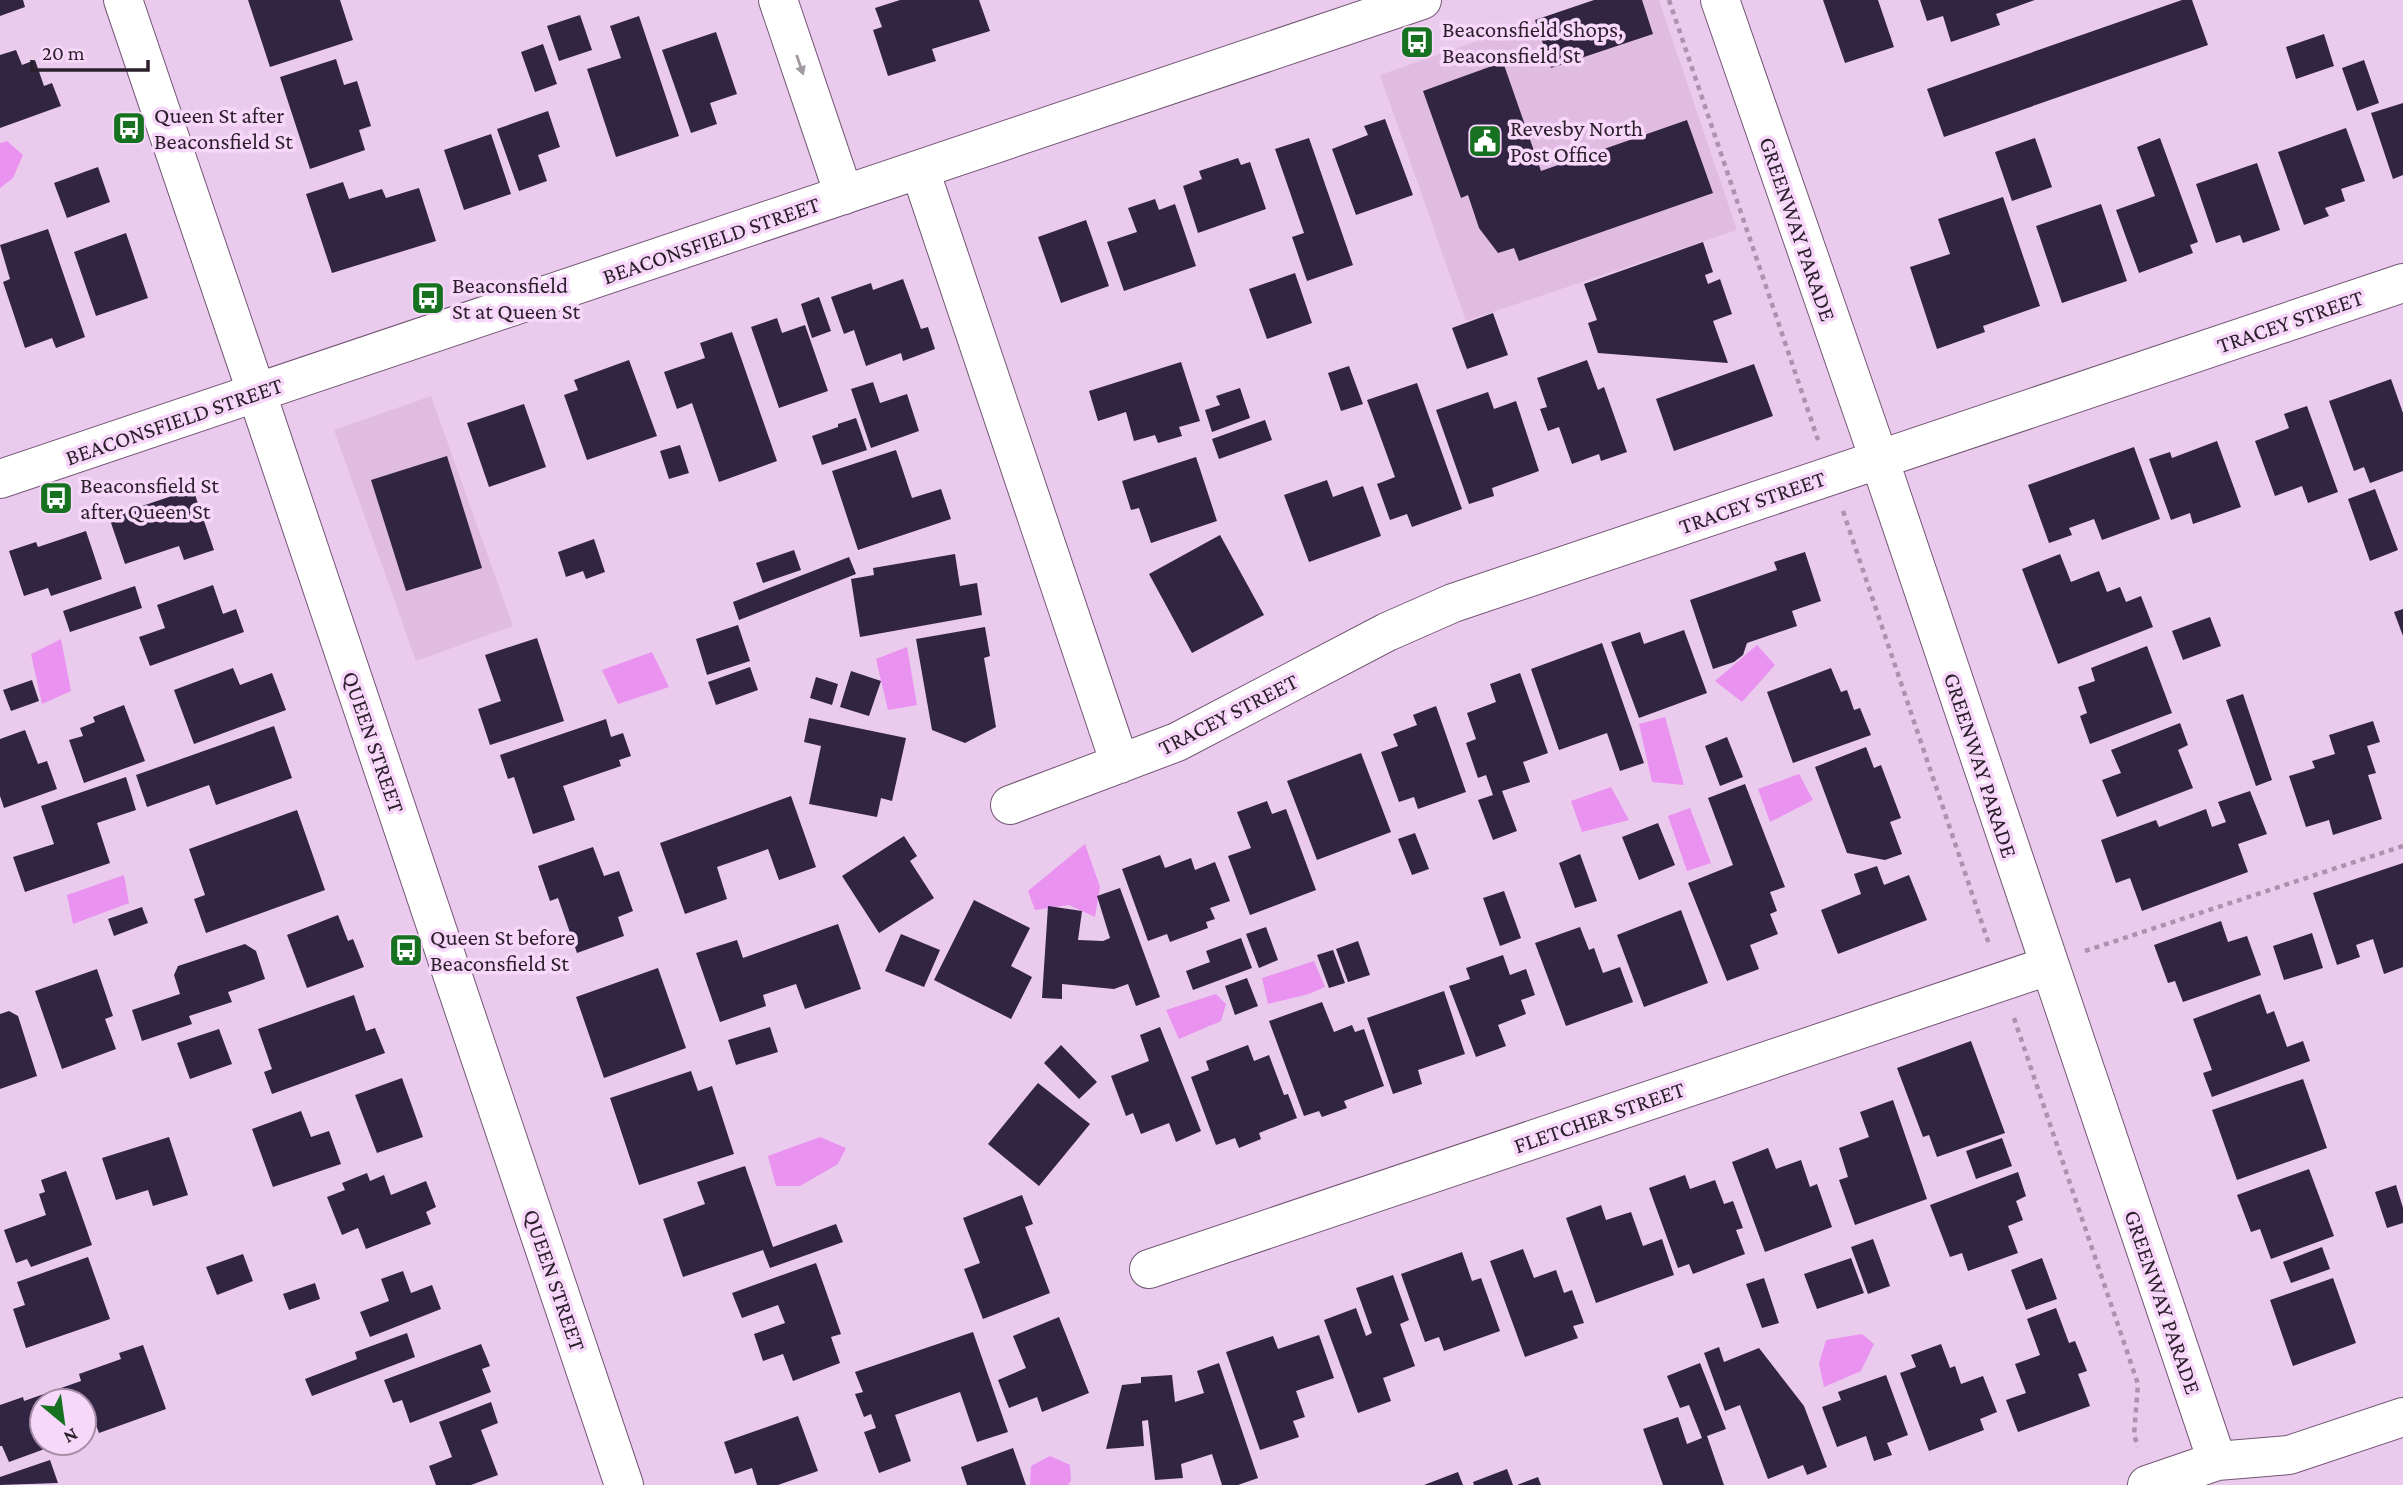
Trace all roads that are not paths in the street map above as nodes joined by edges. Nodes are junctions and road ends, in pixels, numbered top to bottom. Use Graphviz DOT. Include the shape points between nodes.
graph roads {
  1 [pos="123,0"];
  2 [pos="778,0"];
  3 [pos="1422,0"];
  4 [pos="1720,0"];
  5 [pos="920,170"];
  6 [pos="844,195"];
  7 [pos="2403,283"];
  8 [pos="257,394"];
  9 [pos="1879,459"];
  10 [pos="0,479"];
  11 [pos="1120,764"];
  12 [pos="1010,805"];
  13 [pos="2048,966"];
  14 [pos="1149,1269"];
  15 [pos="2403,1417"];
  16 [pos="2217,1461"];
  17 [pos="2149,1484"];
  18 [pos="624,1485"];
  1 -- 8 [label="street, QUEEN STREET"];
  2 -- 6 [label="street, one-way"];
  3 -- 5 [label="street, BEACONSFIELD STREET"];
  4 -- 9 [label="street, GREENWAY PARADE"];
  5 -- 6 [label="street, BEACONSFIELD STREET"];
  5 -- 11 [label="street"];
  6 -- 8 [label="street, BEACONSFIELD STREET"];
  7 -- 9 [label="street, TRACEY STREET"];
  8 -- 10 [label="street, BEACONSFIELD STREET"];
  8 -- 18 [label="street, QUEEN STREET"];
  9 -- 11 [label="street, TRACEY STREET" via="1453,603 1387,632 1207,728"];
  9 -- 13 [label="street, GREENWAY PARADE"];
  11 -- 12 [label="street, TRACEY STREET"];
  13 -- 14 [label="street, FLETCHER STREET"];
  13 -- 16 [label="street, GREENWAY PARADE"];
  15 -- 16 [label="street" via="2289,1455"];
  16 -- 17 [label="street"];
}
